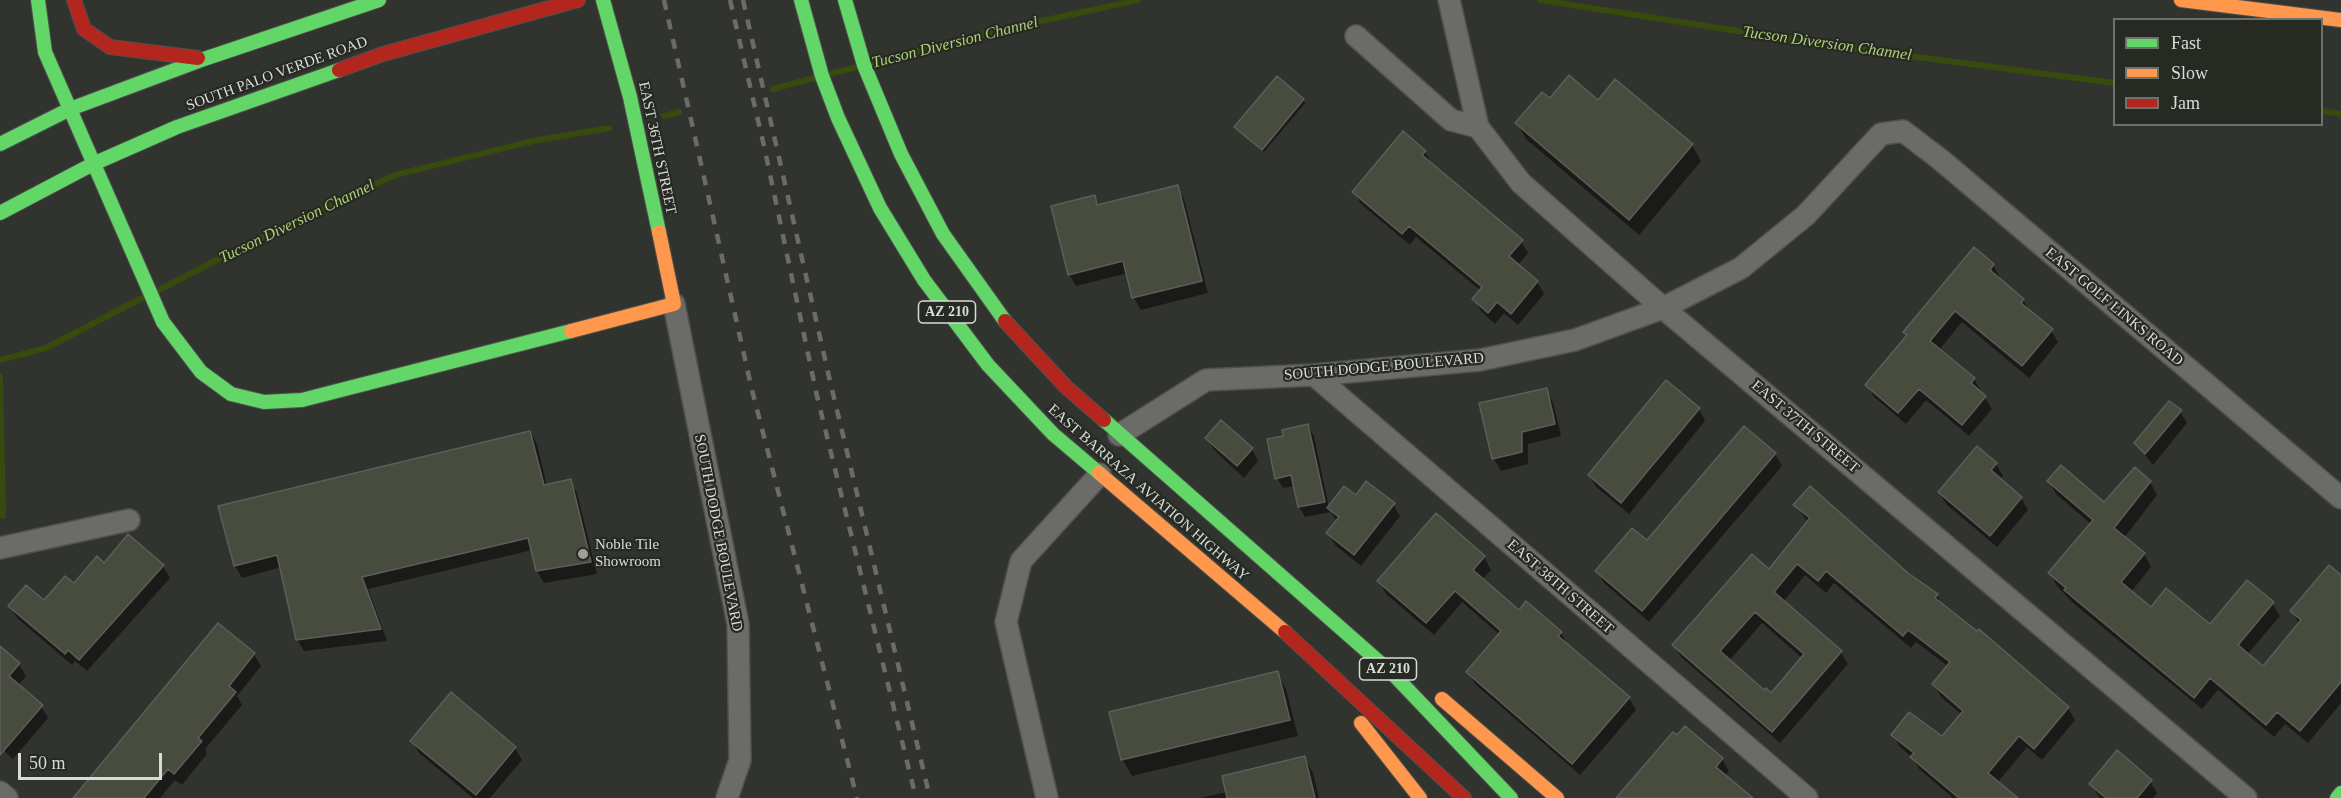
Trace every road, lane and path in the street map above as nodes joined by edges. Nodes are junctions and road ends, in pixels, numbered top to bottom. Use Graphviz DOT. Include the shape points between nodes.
graph roads {
  1 [pos="38,0"];
  2 [pos="74,0"];
  3 [pos="379,0"];
  4 [pos="603,0"];
  5 [pos="801,0"];
  6 [pos="845,0"];
  7 [pos="1449,0"];
  8 [pos="2181,0"];
  9 [pos="572,1"];
  10 [pos="2341,20"];
  11 [pos="1356,36"];
  12 [pos="204,58"];
  13 [pos="70,109"];
  14 [pos="1478,126"];
  15 [pos="1881,134"];
  16 [pos="0,144"];
  17 [pos="856,158"];
  18 [pos="93,164"];
  19 [pos="0,213"];
  20 [pos="674,304"];
  21 [pos="1663,308"];
  22 [pos="1314,375"];
  23 [pos="1051,410"];
  24 [pos="1114,437"];
  25 [pos="1100,474"];
  26 [pos="2341,498"];
  27 [pos="129,520"];
  28 [pos="0,548"];
  29 [pos="1255,550"];
  30 [pos="1224,582"];
  31 [pos="0,792"];
  32 [pos="2341,793"];
  33 [pos="7,798"];
  34 [pos="727,798"];
  35 [pos="1047,798"];
  36 [pos="1420,798"];
  37 [pos="1464,798"];
  38 [pos="1510,798"];
  39 [pos="1557,798"];
  40 [pos="1807,798"];
  41 [pos="2246,798"];
  42 [pos="2337,798"];
  1 -- 13 [label="main road" via="45,52"];
  2 -- 12 [label="main road" via="84,29 110,47"];
  3 -- 12 [label="main road"];
  4 -- 20 [label="main road, EAST 36TH STREET" via="639,132"];
  5 -- 17 [label="main road, EAST BARRAZA AVIATION HIGHWAY / AZ 210" via="838,118"];
  6 -- 24 [label="main road, EAST BARRAZA AVIATION HIGHWAY / AZ 210" via="879,105 924,200 967,270 1032,352"];
  7 -- 14 [label="street, EAST 37TH STREET"];
  8 -- 10 [label="main road"];
  9 -- 18 [label="main road, SOUTH PALO VERDE ROAD" via="383,54 177,127"];
  11 -- 14 [label="street" via="1451,120"];
  12 -- 13 [label="main road"];
  13 -- 16 [label="main road"];
  13 -- 18 [label="main road"];
  14 -- 21 [label="street, EAST 37TH STREET" via="1521,183"];
  15 -- 21 [label="street, SOUTH DODGE BOULEVARD" via="1806,215 1741,268"];
  15 -- 26 [label="street, EAST GOLF LINKS ROAD" via="1903,131 1916,139"];
  17 -- 23 [label="main road" via="927,272 989,349"];
  17 -- 25 [label="main road, EAST BARRAZA AVIATION HIGHWAY / AZ 210" via="898,239 962,332 1045,426"];
  18 -- 19 [label="main road, SOUTH PALO VERDE ROAD"];
  18 -- 20 [label="main road" via="163,322 201,372 231,394 264,402 302,400"];
  20 -- 34 [label="street, SOUTH DODGE BOULEVARD" via="738,624 740,760"];
  21 -- 22 [label="street, SOUTH DODGE BOULEVARD" via="1575,340 1480,360"];
  21 -- 41 [label="street, EAST 37TH STREET"];
  22 -- 24 [label="street, SOUTH DODGE BOULEVARD" via="1206,380"];
  22 -- 40 [label="street, EAST 38TH STREET"];
  24 -- 29 [label="main road, EAST BARRAZA AVIATION HIGHWAY / AZ 210"];
  25 -- 30 [label="main road, EAST BARRAZA AVIATION HIGHWAY / AZ 210"];
  25 -- 35 [label="street" via="1021,561 1006,622"];
  27 -- 28 [label="street"];
  29 -- 38 [label="main road, EAST BARRAZA AVIATION HIGHWAY / AZ 210" via="1394,675"];
  29 -- 39 [label="main road"];
  30 -- 36 [label="main road" via="1292,645 1341,698"];
  30 -- 37 [label="main road, EAST BARRAZA AVIATION HIGHWAY / AZ 210" via="1310,653"];
  31 -- 33 [label="street"];
  32 -- 42 [label="main road"];
}
